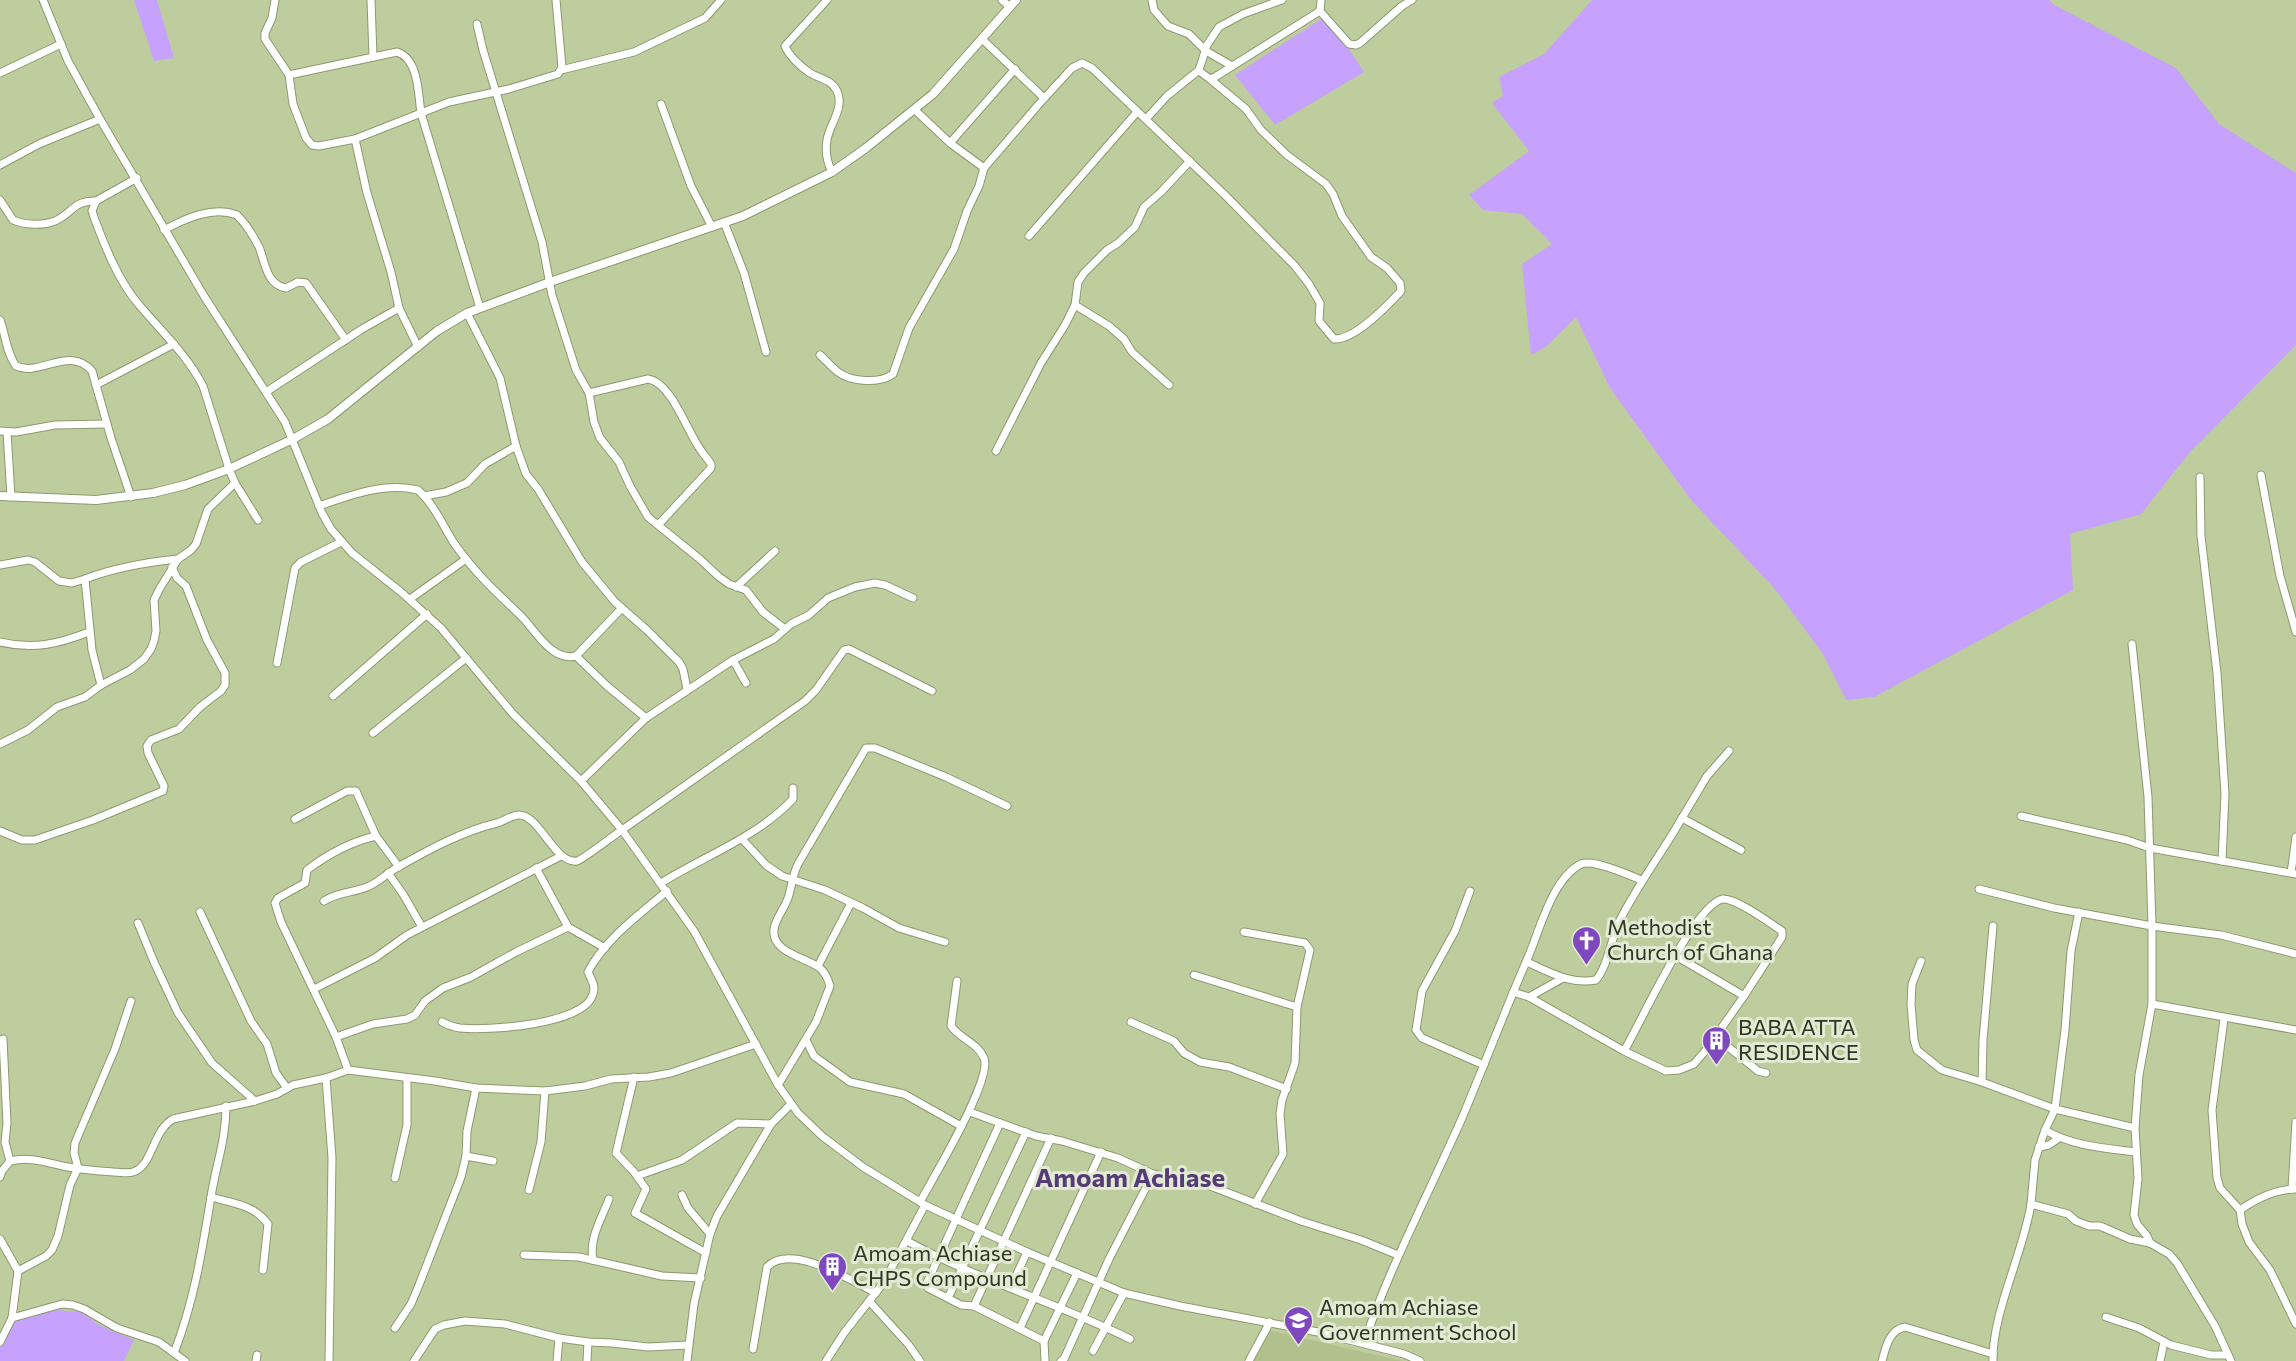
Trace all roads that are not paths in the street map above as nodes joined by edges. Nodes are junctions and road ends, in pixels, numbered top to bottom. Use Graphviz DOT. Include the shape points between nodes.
graph roads {
  1 [pos="44,0"];
  2 [pos="275,0"];
  3 [pos="371,0"];
  4 [pos="556,0"];
  5 [pos="721,0"];
  6 [pos="827,0"];
  7 [pos="1002,0"];
  8 [pos="1152,0"];
  9 [pos="1282,0"];
  10 [pos="1321,0"];
  11 [pos="1412,0"];
  12 [pos="1013,4"];
  13 [pos="1320,11"];
  14 [pos="477,24"];
  15 [pos="982,39"];
  16 [pos="61,44"];
  17 [pos="1205,50"];
  18 [pos="373,57"];
  19 [pos="1232,66"];
  20 [pos="1015,69"];
  21 [pos="561,70"];
  22 [pos="1199,70"];
  23 [pos="0,73"];
  24 [pos="289,75"];
  25 [pos="1210,79"];
  26 [pos="497,92"];
  27 [pos="1044,98"];
  28 [pos="661,104"];
  29 [pos="915,110"];
  30 [pos="1137,112"];
  31 [pos="421,113"];
  32 [pos="100,119"];
  33 [pos="1146,119"];
  34 [pos="355,139"];
  35 [pos="950,143"];
  36 [pos="1190,161"];
  37 [pos="0,165"];
  38 [pos="984,168"];
  39 [pos="832,172"];
  40 [pos="137,178"];
  41 [pos="0,200"];
  42 [pos="96,201"];
  43 [pos="724,222"];
  44 [pos="712,227"];
  45 [pos="164,230"];
  46 [pos="1029,236"];
  47 [pos="550,282"];
  48 [pos="1075,305"];
  49 [pos="399,308"];
  50 [pos="480,308"];
  51 [pos="466,313"];
  52 [pos="0,320"];
  53 [pos="346,340"];
  54 [pos="174,344"];
  55 [pos="418,347"];
  56 [pos="766,352"];
  57 [pos="820,355"];
  58 [pos="96,385"];
  59 [pos="1169,385"];
  60 [pos="266,392"];
  61 [pos="589,393"];
  62 [pos="107,424"];
  63 [pos="3,432"];
  64 [pos="294,439"];
  65 [pos="516,446"];
  66 [pos="996,451"];
  67 [pos="229,469"];
  68 [pos="2261,475"];
  69 [pos="2200,477"];
  70 [pos="235,483"];
  71 [pos="0,496"];
  72 [pos="424,496"];
  73 [pos="11,497"];
  74 [pos="132,497"];
  75 [pos="319,506"];
  76 [pos="258,520"];
  77 [pos="658,524"];
  78 [pos="341,542"];
  79 [pos="775,551"];
  80 [pos="178,559"];
  81 [pos="466,559"];
  82 [pos="0,565"];
  83 [pos="172,567"];
  84 [pos="85,579"];
  85 [pos="736,587"];
  86 [pos="913,598"];
  87 [pos="410,600"];
  88 [pos="622,608"];
  89 [pos="427,614"];
  90 [pos="785,629"];
  91 [pos="89,632"];
  92 [pos="2296,632"];
  93 [pos="0,642"];
  94 [pos="2132,644"];
  95 [pos="576,656"];
  96 [pos="466,658"];
  97 [pos="733,660"];
  98 [pos="277,663"];
  99 [pos="746,683"];
  100 [pos="101,684"];
  101 [pos="687,689"];
  102 [pos="932,692"];
  103 [pos="333,696"];
  104 [pos="646,717"];
  105 [pos="373,734"];
  106 [pos="0,744"];
  107 [pos="1729,751"];
  108 [pos="581,781"];
  109 [pos="793,788"];
  110 [pos="1007,806"];
  111 [pos="2021,816"];
  112 [pos="1682,818"];
  113 [pos="295,819"];
  114 [pos="622,830"];
  115 [pos="0,831"];
  116 [pos="376,836"];
  117 [pos="2296,837"];
  118 [pos="742,840"];
  119 [pos="2150,848"];
  120 [pos="1741,850"];
  121 [pos="561,856"];
  122 [pos="2222,861"];
  123 [pos="399,867"];
  124 [pos="536,868"];
  125 [pos="388,873"];
  126 [pos="2293,873"];
  127 [pos="792,880"];
  128 [pos="1641,880"];
  129 [pos="661,883"];
  130 [pos="1979,890"];
  131 [pos="667,891"];
  132 [pos="1470,891"];
  133 [pos="324,901"];
  134 [pos="851,903"];
  135 [pos="200,912"];
  136 [pos="2079,912"];
  137 [pos="138,923"];
  138 [pos="1993,926"];
  139 [pos="422,927"];
  140 [pos="568,927"];
  141 [pos="2152,927"];
  142 [pos="1244,932"];
  143 [pos="945,942"];
  144 [pos="605,948"];
  145 [pos="2296,954"];
  146 [pos="1676,956"];
  147 [pos="1921,961"];
  148 [pos="1527,962"];
  149 [pos="818,966"];
  150 [pos="1194,975"];
  151 [pos="1563,978"];
  152 [pos="957,981"];
  153 [pos="314,989"];
  154 [pos="1513,992"];
  155 [pos="1744,996"];
  156 [pos="1529,997"];
  157 [pos="131,1001"];
  158 [pos="2152,1004"];
  159 [pos="1297,1007"];
  160 [pos="2224,1018"];
  161 [pos="442,1022"];
  162 [pos="1131,1023"];
  163 [pos="2296,1030"];
  164 [pos="336,1037"];
  165 [pos="1716,1037"];
  166 [pos="3,1039"];
  167 [pos="806,1040"];
  168 [pos="756,1044"];
  169 [pos="1624,1051"];
  170 [pos="1484,1065"];
  171 [pos="348,1070"];
  172 [pos="1766,1073"];
  173 [pos="407,1077"];
  174 [pos="634,1077"];
  175 [pos="326,1078"];
  176 [pos="1982,1082"];
  177 [pos="778,1085"];
  178 [pos="287,1088"];
  179 [pos="476,1088"];
  180 [pos="1287,1089"];
  181 [pos="545,1091"];
  182 [pos="255,1101"];
  183 [pos="791,1104"];
  184 [pos="226,1107"];
  185 [pos="2055,1109"];
  186 [pos="970,1112"];
  187 [pos="2296,1122"];
  188 [pos="1000,1123"];
  189 [pos="771,1124"];
  190 [pos="961,1126"];
  191 [pos="2135,1128"];
  192 [pos="2045,1130"];
  193 [pos="1026,1132"];
  194 [pos="1051,1138"];
  195 [pos="2059,1138"];
  196 [pos="3,1141"];
  197 [pos="2038,1147"];
  198 [pos="1101,1152"];
  199 [pos="2135,1152"];
  200 [pos="466,1156"];
  201 [pos="10,1161"];
  202 [pos="493,1161"];
  203 [pos="78,1168"];
  204 [pos="1153,1174"];
  205 [pos="637,1176"];
  206 [pos="0,1177"];
  207 [pos="395,1178"];
  208 [pos="2294,1189"];
  209 [pos="529,1190"];
  210 [pos="682,1195"];
  211 [pos="211,1197"];
  212 [pos="609,1199"];
  213 [pos="923,1203"];
  214 [pos="1256,1204"];
  215 [pos="2031,1204"];
  216 [pos="2240,1210"];
  217 [pos="957,1218"];
  218 [pos="979,1230"];
  219 [pos="710,1234"];
  220 [pos="0,1239"];
  221 [pos="907,1241"];
  222 [pos="1003,1241"];
  223 [pos="2150,1243"];
  224 [pos="1027,1252"];
  225 [pos="706,1253"];
  226 [pos="524,1255"];
  227 [pos="1398,1255"];
  228 [pos="939,1258"];
  229 [pos="593,1260"];
  230 [pos="1051,1261"];
  231 [pos="962,1267"];
  232 [pos="263,1270"];
  233 [pos="18,1271"];
  234 [pos="1077,1273"];
  235 [pos="701,1278"];
  236 [pos="986,1278"];
  237 [pos="1098,1282"];
  238 [pos="1011,1287"];
  239 [pos="876,1293"];
  240 [pos="1124,1293"];
  241 [pos="1034,1297"];
  242 [pos="948,1298"];
  243 [pos="869,1300"];
  244 [pos="974,1305"];
  245 [pos="1060,1308"];
  246 [pos="1082,1317"];
  247 [pos="2106,1317"];
  248 [pos="12,1318"];
  249 [pos="1270,1323"];
  250 [pos="2296,1324"];
  251 [pos="1106,1327"];
  252 [pos="395,1328"];
  253 [pos="1020,1328"];
  254 [pos="559,1338"];
  255 [pos="1130,1339"];
  256 [pos="1044,1341"];
  257 [pos="0,1342"];
  258 [pos="588,1342"];
  259 [pos="2164,1342"];
  260 [pos="1364,1343"];
  261 [pos="688,1345"];
  262 [pos="753,1349"];
  263 [pos="1093,1351"];
  264 [pos="174,1353"];
  265 [pos="1993,1358"];
  266 [pos="2229,1358"];
  267 [pos="919,1360"];
  268 [pos="1064,1360"];
  269 [pos="185,1361"];
  270 [pos="328,1361"];
  271 [pos="414,1361"];
  272 [pos="557,1361"];
  273 [pos="587,1361"];
  274 [pos="687,1361"];
  275 [pos="826,1361"];
  276 [pos="1045,1361"];
  277 [pos="1249,1361"];
  278 [pos="1420,1361"];
  279 [pos="1882,1361"];
  280 [pos="2160,1361"];
  1 -- 16 [label="street"];
  2 -- 24 [label="street" via="264,36"];
  3 -- 18 [label="street"];
  4 -- 21 [label="street"];
  5 -- 21 [label="street" via="705,18 634,52"];
  6 -- 39 [label="street" via="784,47 808,72 830,81 837,91 836,117 826,141"];
  7 -- 12 [label="street"];
  8 -- 17 [label="street" via="1162,21 1190,34"];
  9 -- 17 [label="street" via="1228,21 1217,30"];
  10 -- 13 [label="street"];
  11 -- 13 [label="street" via="1356,45 1349,44"];
  12 -- 15 [label="street"];
  13 -- 19 [label="street"];
  14 -- 26 [label="street"];
  15 -- 20 [label="street"];
  15 -- 29 [label="street"];
  16 -- 23 [label="street"];
  16 -- 32 [label="street"];
  17 -- 19 [label="street"];
  17 -- 22 [label="street"];
  18 -- 24 [label="street"];
  18 -- 31 [label="street" via="403,54 416,80"];
  19 -- 25 [label="street"];
  20 -- 27 [label="street"];
  20 -- 35 [label="street"];
  21 -- 26 [label="street" via="554,76"];
  22 -- 25 [label="street"];
  22 -- 33 [label="street"];
  24 -- 34 [label="street" via="293,104 312,145"];
  25 -- 36 [label="street" via="1246,109 1287,155 1326,184 1371,257 1387,268 1400,283 1401,291 1359,329 1334,339 1319,321 1320,303 1302,275"];
  26 -- 31 [label="street" via="449,102"];
  26 -- 47 [label="street" via="542,242"];
  27 -- 30 [label="street" via="1072,68 1082,63"];
  27 -- 38 [label="street"];
  28 -- 44 [label="street" via="691,186"];
  29 -- 35 [label="street"];
  29 -- 39 [label="street"];
  30 -- 33 [label="street"];
  30 -- 46 [label="street"];
  31 -- 34 [label="street"];
  31 -- 50 [label="street"];
  32 -- 37 [label="street"];
  32 -- 40 [label="street"];
  33 -- 36 [label="street"];
  34 -- 49 [label="street"];
  35 -- 38 [label="street"];
  36 -- 48 [label="street" via="1144,207 1135,227 1084,273 1078,282"];
  38 -- 57 [label="street" via="954,249 909,328 893,374 882,379 847,377"];
  39 -- 43 [label="street"];
  40 -- 42 [label="street"];
  40 -- 45 [label="street"];
  41 -- 42 [label="street" via="13,220 28,224 54,222 76,204"];
  42 -- 54 [label="street" via="94,220 119,274 139,305"];
  43 -- 44 [label="street"];
  43 -- 56 [label="street" via="744,273"];
  44 -- 47 [label="street"];
  45 -- 53 [label="street" via="199,215 237,215 253,237 275,283 286,288 306,283"];
  45 -- 60 [label="street"];
  47 -- 50 [label="street"];
  47 -- 61 [label="street" via="576,370"];
  48 -- 59 [label="street" via="1125,339 1132,352"];
  48 -- 66 [label="street"];
  49 -- 53 [label="street"];
  49 -- 55 [label="street"];
  50 -- 51 [label="street"];
  51 -- 55 [label="street"];
  51 -- 65 [label="street" via="500,378"];
  52 -- 58 [label="street" via="16,366 29,368 56,361 85,363"];
  53 -- 60 [label="street"];
  54 -- 58 [label="street"];
  54 -- 67 [label="street" via="203,386"];
  55 -- 64 [label="street" via="328,419"];
  58 -- 62 [label="street"];
  60 -- 64 [label="street"];
  61 -- 77 [label="street" via="600,438 616,456 644,512"];
  61 -- 77 [label="street" via="655,380 669,394 711,464"];
  62 -- 63 [label="street"];
  62 -- 74 [label="street"];
  63 -- 73 [label="street"];
  64 -- 67 [label="street"];
  64 -- 75 [label="street"];
  65 -- 72 [label="street" via="485,464 467,483"];
  65 -- 88 [label="street" via="526,474 573,550"];
  67 -- 70 [label="street"];
  67 -- 74 [label="street" via="185,485"];
  68 -- 92 [label="street" via="2280,576"];
  69 -- 122 [label="street" via="2201,536 2218,684 2225,794"];
  70 -- 76 [label="street"];
  70 -- 80 [label="street" via="208,509 196,544"];
  71 -- 73 [label="street"];
  72 -- 75 [label="street" via="416,489 375,490"];
  72 -- 81 [label="street"];
  73 -- 74 [label="street"];
  75 -- 78 [label="street"];
  77 -- 85 [label="street"];
  78 -- 87 [label="street"];
  78 -- 98 [label="street" via="295,568"];
  79 -- 85 [label="street"];
  80 -- 83 [label="street"];
  80 -- 84 [label="street"];
  81 -- 87 [label="street"];
  81 -- 95 [label="street" via="542,641 559,653"];
  82 -- 84 [label="street" via="27,560 59,581"];
  83 -- 100 [label="street" via="154,600 156,631 152,649 138,665"];
  83 -- 115 [label="street" via="186,586 226,679 220,691 179,729 151,740 147,746 163,791 35,840 22,840"];
  84 -- 91 [label="street"];
  85 -- 90 [label="street" via="749,593 763,612"];
  86 -- 90 [label="street" via="885,585 867,583 828,598"];
  87 -- 89 [label="street"];
  88 -- 95 [label="street"];
  88 -- 101 [label="street" via="679,662"];
  89 -- 96 [label="street"];
  89 -- 103 [label="street"];
  90 -- 97 [label="street"];
  91 -- 93 [label="street" via="36,646"];
  91 -- 100 [label="street"];
  94 -- 119 [label="street"];
  95 -- 104 [label="street"];
  96 -- 105 [label="street"];
  96 -- 108 [label="street" via="513,714"];
  97 -- 99 [label="street"];
  97 -- 101 [label="street"];
  100 -- 106 [label="street" via="85,697 57,707 28,730"];
  101 -- 104 [label="street"];
  102 -- 114 [label="street" via="849,649 844,650 805,701"];
  104 -- 108 [label="street"];
  107 -- 112 [label="street" via="1707,776"];
  108 -- 114 [label="street"];
  109 -- 118 [label="street" via="793,799 778,815"];
  110 -- 127 [label="street" via="946,777 866,748 812,837"];
  111 -- 119 [label="street"];
  112 -- 120 [label="street"];
  112 -- 128 [label="street"];
  113 -- 116 [label="street" via="353,790"];
  114 -- 121 [label="street" via="581,860"];
  114 -- 129 [label="street"];
  116 -- 123 [label="street"];
  116 -- 153 [label="street" via="322,859 307,870 305,883 278,897 275,903"];
  117 -- 126 [label="street"];
  118 -- 127 [label="street" via="766,865"];
  118 -- 129 [label="street"];
  119 -- 122 [label="street"];
  119 -- 141 [label="street"];
  121 -- 123 [label="street" via="524,815 515,815 484,825"];
  121 -- 124 [label="street"];
  122 -- 126 [label="street"];
  123 -- 125 [label="street"];
  124 -- 139 [label="street"];
  124 -- 140 [label="street"];
  125 -- 133 [label="street" via="366,887 335,894"];
  125 -- 139 [label="street"];
  127 -- 134 [label="street"];
  127 -- 149 [label="street" via="774,935 782,948"];
  128 -- 148 [label="street" via="1591,863 1581,864 1558,886"];
  128 -- 151 [label="street" via="1618,924 1600,976 1580,982"];
  129 -- 131 [label="street"];
  130 -- 136 [label="street"];
  131 -- 144 [label="street"];
  131 -- 168 [label="street" via="694,931"];
  132 -- 170 [label="street" via="1455,931 1422,991 1416,1030 1422,1038"];
  134 -- 143 [label="street" via="899,928"];
  134 -- 149 [label="street"];
  135 -- 178 [label="street" via="251,1021 267,1044 276,1074"];
  136 -- 141 [label="street"];
  136 -- 185 [label="street" via="2071,951"];
  137 -- 182 [label="street" via="189,1030 212,1063"];
  138 -- 176 [label="street"];
  139 -- 153 [label="street" via="375,958"];
  140 -- 144 [label="street"];
  140 -- 164 [label="street" via="443,988 415,1015"];
  141 -- 145 [label="street" via="2221,935"];
  141 -- 158 [label="street"];
  142 -- 159 [label="street" via="1309,946"];
  144 -- 161 [label="street" via="588,972 593,997 561,1019 480,1028 459,1028"];
  146 -- 155 [label="street"];
  146 -- 155 [label="street" via="1711,904 1725,899 1734,901 1783,934"];
  146 -- 169 [label="street"];
  147 -- 176 [label="street" via="1912,984 1911,1004 1917,1050 1942,1070"];
  148 -- 151 [label="street"];
  148 -- 154 [label="street"];
  149 -- 167 [label="street" via="830,989"];
  150 -- 159 [label="street"];
  151 -- 156 [label="street"];
  152 -- 186 [label="street" via="951,1026 976,1047 986,1062"];
  153 -- 164 [label="street"];
  154 -- 156 [label="street"];
  154 -- 170 [label="street"];
  155 -- 165 [label="street"];
  156 -- 169 [label="street"];
  157 -- 203 [label="street" via="75,1143"];
  158 -- 160 [label="street"];
  158 -- 191 [label="street" via="2139,1075"];
  159 -- 180 [label="street" via="1294,1063"];
  160 -- 163 [label="street"];
  160 -- 216 [label="street" via="2212,1110 2214,1162 2220,1188"];
  162 -- 180 [label="street" via="1174,1041 1184,1053 1200,1062 1230,1067"];
  164 -- 171 [label="street"];
  165 -- 169 [label="street" via="1697,1061 1679,1070 1666,1071"];
  165 -- 172 [label="street" via="1758,1071"];
  166 -- 196 [label="street" via="7,1123"];
  167 -- 177 [label="street"];
  167 -- 190 [label="street" via="814,1056 850,1082 904,1094"];
  168 -- 174 [label="street" via="671,1073"];
  168 -- 177 [label="street"];
  170 -- 227 [label="street"];
  171 -- 173 [label="street"];
  171 -- 175 [label="street"];
  173 -- 179 [label="street"];
  173 -- 207 [label="street" via="407,1125"];
  174 -- 181 [label="street"];
  174 -- 205 [label="street" via="616,1153"];
  175 -- 178 [label="street"];
  175 -- 270 [label="street" via="332,1158"];
  176 -- 185 [label="street"];
  177 -- 183 [label="street"];
  178 -- 182 [label="street"];
  179 -- 181 [label="street"];
  179 -- 200 [label="street" via="466,1131"];
  180 -- 214 [label="street" via="1280,1114 1283,1154"];
  181 -- 209 [label="street" via="541,1142"];
  182 -- 184 [label="street"];
  183 -- 189 [label="street"];
  183 -- 213 [label="street" via="849,1157"];
  184 -- 203 [label="street" via="165,1123 145,1162 132,1173"];
  184 -- 211 [label="street" via="225,1135"];
  185 -- 191 [label="street"];
  185 -- 192 [label="street"];
  186 -- 188 [label="street"];
  186 -- 190 [label="street"];
  187 -- 208 [label="street"];
  188 -- 193 [label="street"];
  188 -- 217 [label="street"];
  189 -- 205 [label="street" via="737,1124 682,1160"];
  189 -- 219 [label="street" via="721,1206"];
  190 -- 213 [label="street"];
  191 -- 199 [label="street"];
  192 -- 195 [label="street"];
  192 -- 197 [label="street"];
  193 -- 194 [label="street"];
  193 -- 218 [label="street"];
  194 -- 198 [label="street"];
  194 -- 222 [label="street"];
  195 -- 197 [label="street"];
  195 -- 199 [label="street"];
  196 -- 201 [label="street"];
  197 -- 215 [label="street"];
  198 -- 204 [label="street"];
  198 -- 230 [label="street"];
  199 -- 223 [label="street" via="2138,1179 2134,1215"];
  200 -- 202 [label="street"];
  200 -- 252 [label="street" via="426,1271"];
  201 -- 203 [label="street" via="32,1158"];
  201 -- 206 [label="street"];
  203 -- 233 [label="street" via="52,1250"];
  204 -- 214 [label="street" via="1205,1184"];
  204 -- 237 [label="street"];
  205 -- 225 [label="street" via="646,1191 635,1214"];
  208 -- 216 [label="street" via="2274,1192"];
  210 -- 219 [label="street"];
  211 -- 232 [label="street" via="253,1209 264,1218 268,1224"];
  211 -- 264 [label="street" via="197,1284"];
  212 -- 229 [label="street" via="592,1239"];
  213 -- 217 [label="street"];
  213 -- 221 [label="street"];
  214 -- 227 [label="street"];
  215 -- 223 [label="street"];
  215 -- 265 [label="street" via="1995,1332"];
  216 -- 250 [label="street" via="2250,1242 2270,1270"];
  217 -- 218 [label="street"];
  217 -- 228 [label="street"];
  218 -- 222 [label="street"];
  218 -- 231 [label="street"];
  219 -- 225 [label="street"];
  220 -- 233 [label="street"];
  221 -- 228 [label="street"];
  221 -- 239 [label="street"];
  222 -- 224 [label="street"];
  222 -- 236 [label="street"];
  223 -- 266 [label="street" via="2177,1263 2215,1326"];
  224 -- 230 [label="street"];
  224 -- 238 [label="street"];
  225 -- 235 [label="street"];
  226 -- 229 [label="street"];
  227 -- 260 [label="street"];
  228 -- 231 [label="street"];
  228 -- 242 [label="street" via="926,1285"];
  229 -- 235 [label="street" via="662,1276"];
  230 -- 234 [label="street"];
  230 -- 241 [label="street"];
  231 -- 236 [label="street"];
  231 -- 242 [label="street"];
  233 -- 248 [label="street"];
  234 -- 237 [label="street"];
  234 -- 245 [label="street"];
  235 -- 261 [label="street"];
  236 -- 238 [label="street"];
  236 -- 244 [label="street"];
  237 -- 240 [label="street"];
  237 -- 246 [label="street"];
  238 -- 241 [label="street"];
  239 -- 243 [label="street"];
  239 -- 262 [label="street" via="804,1260 773,1262 767,1267"];
  240 -- 249 [label="street"];
  240 -- 251 [label="street"];
  241 -- 245 [label="street"];
  241 -- 253 [label="street"];
  242 -- 244 [label="street" via="961,1305"];
  243 -- 267 [label="street"];
  243 -- 275 [label="street"];
  244 -- 253 [label="street"];
  245 -- 246 [label="street"];
  245 -- 256 [label="street"];
  246 -- 251 [label="street"];
  246 -- 268 [label="street"];
  247 -- 259 [label="street"];
  248 -- 257 [label="street"];
  248 -- 264 [label="street" via="62,1304 73,1305 117,1328 159,1342"];
  249 -- 260 [label="street"];
  249 -- 277 [label="street"];
  251 -- 255 [label="street"];
  251 -- 263 [label="street"];
  253 -- 256 [label="street"];
  254 -- 258 [label="street"];
  254 -- 271 [label="street" via="505,1324 465,1321 435,1329"];
  254 -- 272 [label="street"];
  256 -- 276 [label="street"];
  258 -- 261 [label="street" via="648,1347"];
  258 -- 273 [label="street"];
  259 -- 266 [label="street"];
  259 -- 280 [label="street"];
  260 -- 278 [label="street"];
  261 -- 274 [label="street"];
  264 -- 269 [label="street"];
  265 -- 279 [label="street" via="1905,1327 1896,1329 1891,1336"];
}
